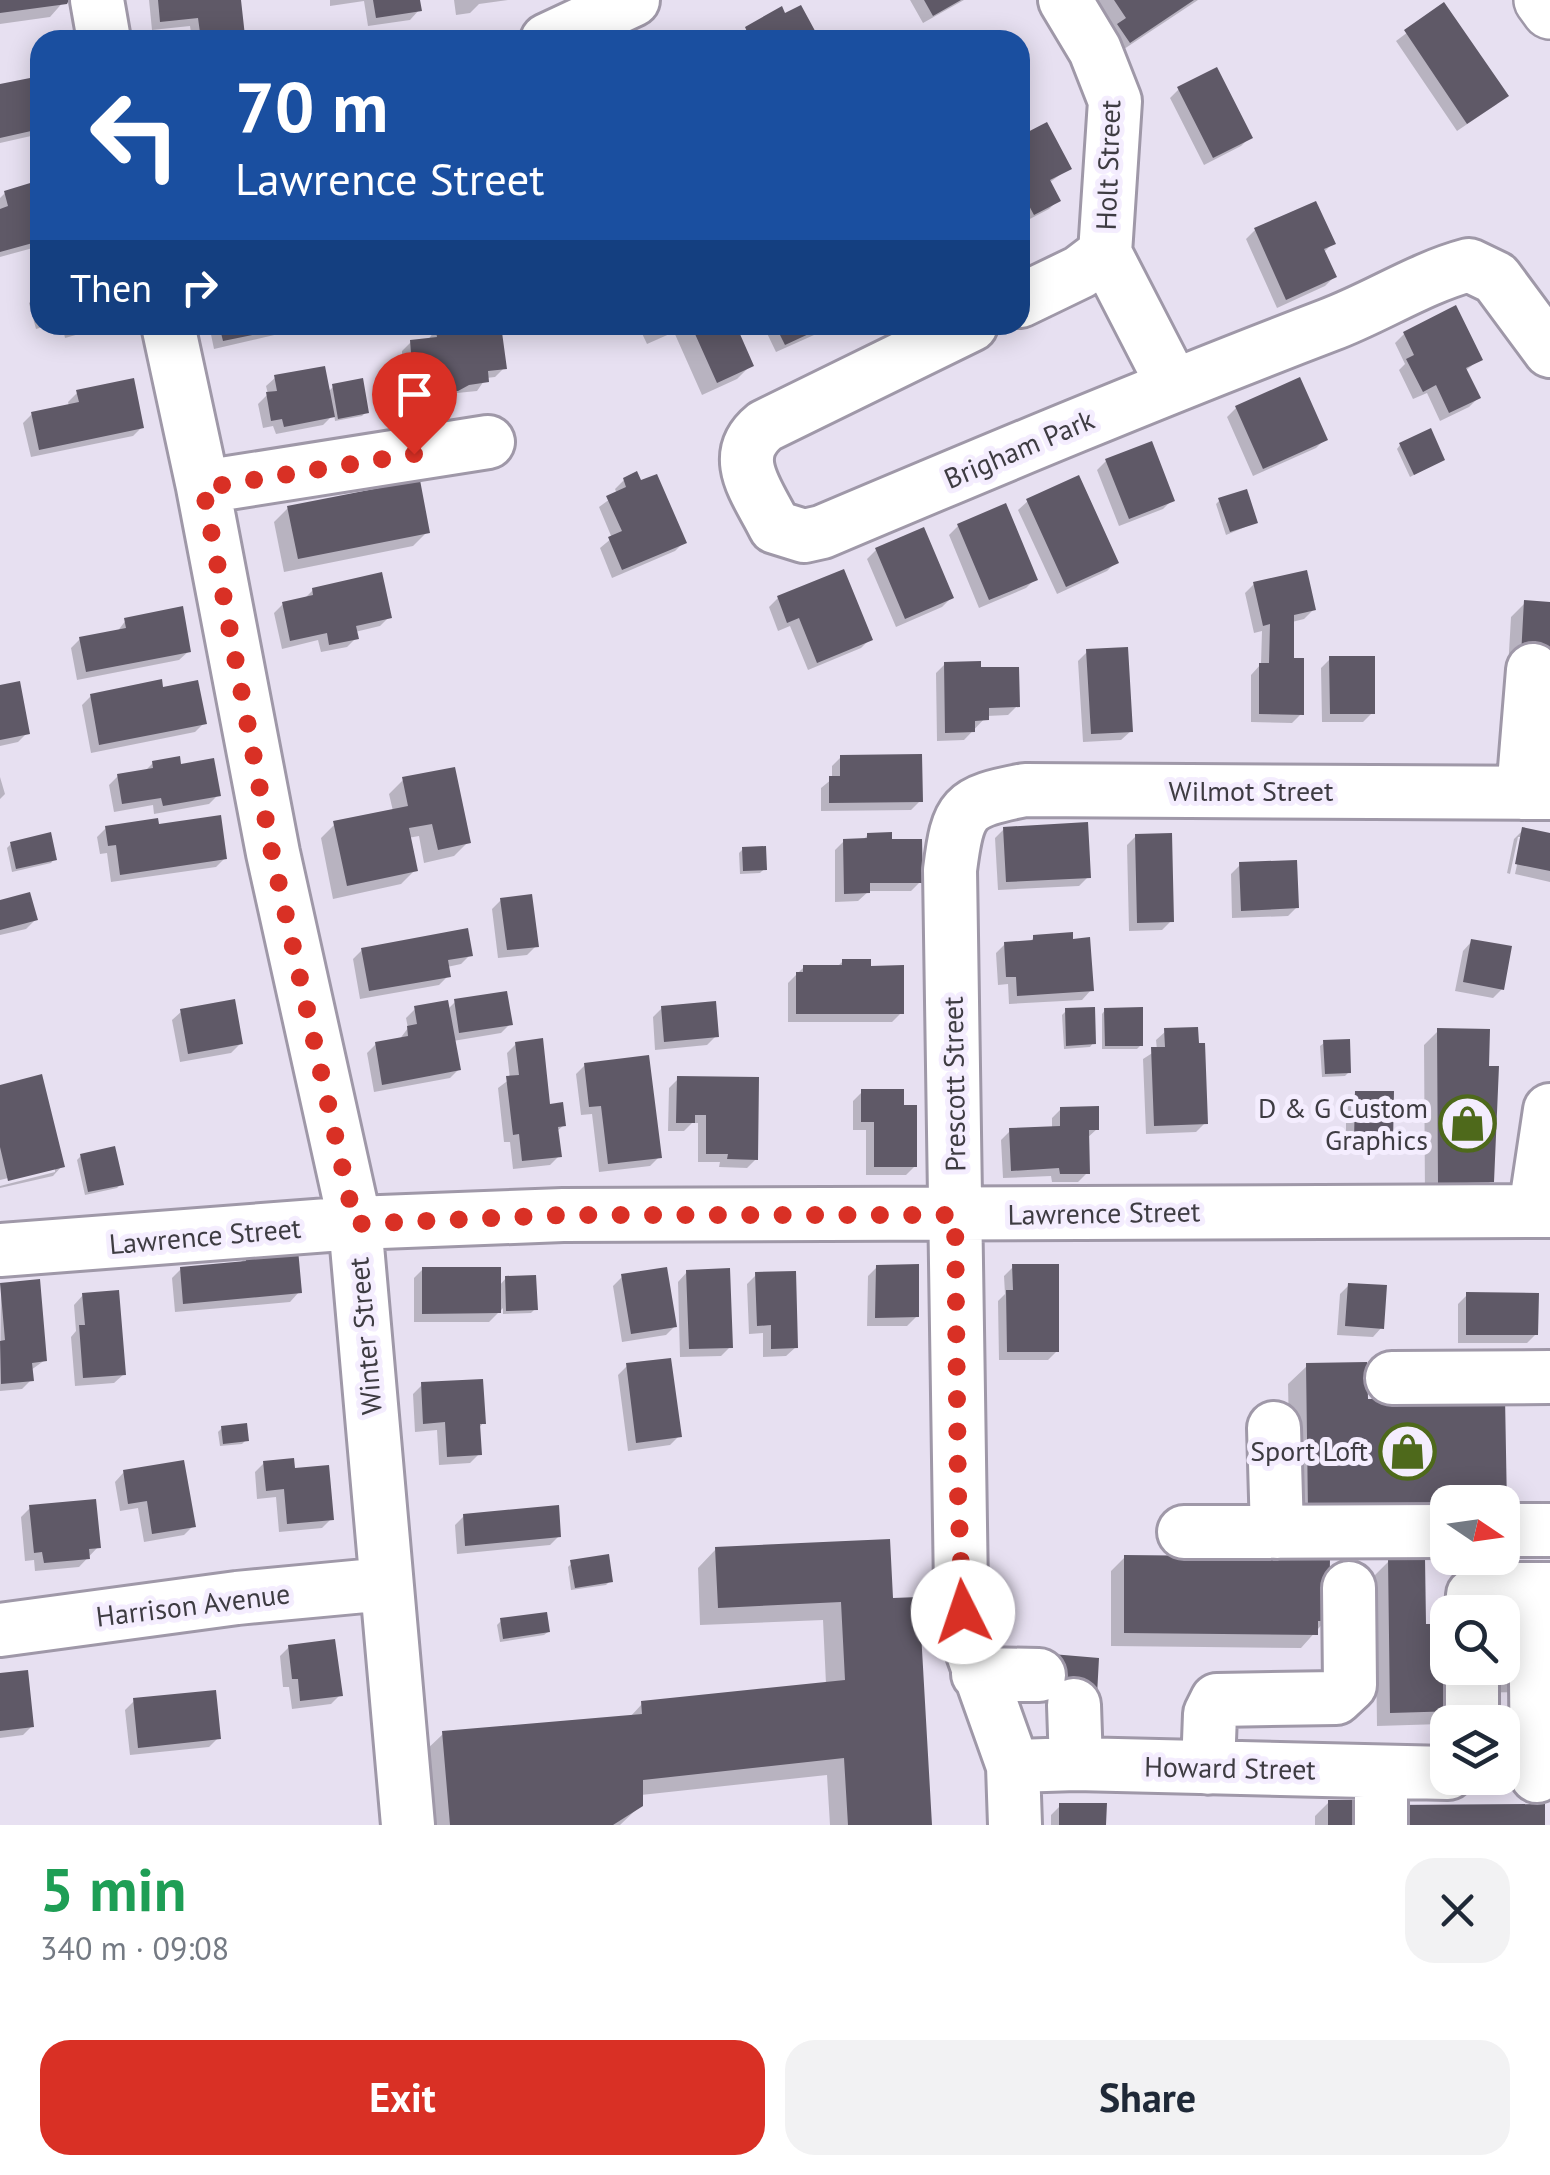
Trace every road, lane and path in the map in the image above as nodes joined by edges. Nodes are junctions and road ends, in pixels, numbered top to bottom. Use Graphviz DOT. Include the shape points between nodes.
graph roads {
  1 [pos="96,0"];
  2 [pos="633,0"];
  3 [pos="1065,0"];
  4 [pos="1542,0"];
  5 [pos="1550,11"];
  6 [pos="102,30"];
  7 [pos="569,30"];
  8 [pos="1104,253"];
  9 [pos="1030,296"];
  10 [pos="170,335"];
  11 [pos="951,335"];
  12 [pos="1550,351"];
  13 [pos="1173,385"];
  14 [pos="488,442"];
  15 [pos="203,488"];
  16 [pos="1533,670"];
  17 [pos="1537,793"];
  18 [pos="961,817"];
  19 [pos="1550,1110"];
  20 [pos="1543,1210"];
  21 [pos="955,1215"];
  22 [pos="355,1224"];
  23 [pos="0,1250"];
  24 [pos="1550,1377"];
  25 [pos="1392,1378"];
  26 [pos="1274,1428"];
  27 [pos="1520,1530"];
  28 [pos="1550,1530"];
  29 [pos="1430,1531"];
  30 [pos="1184,1532"];
  31 [pos="1277,1532"];
  32 [pos="386,1584"];
  33 [pos="1349,1588"];
  34 [pos="0,1630"];
  35 [pos="978,1674"];
  36 [pos="1520,1675"];
  37 [pos="1076,1764"];
  38 [pos="1013,1766"];
  39 [pos="1208,1768"];
  40 [pos="1381,1772"];
  41 [pos="1430,1773"];
  42 [pos="1525,1775"];
  43 [pos="408,1825"];
  44 [pos="1015,1825"];
  45 [pos="1381,1825"];
  1 -- 6 [label="street"];
  2 -- 7 [label="street"];
  3 -- 8 [label="street, Holt Street" via="1115,101"];
  4 -- 5 [label="main road"];
  8 -- 9 [label="street"];
  8 -- 13 [label="street, Holt Street"];
  10 -- 15 [label="street, Winter Street"];
  11 -- 13 [label="street, Brigham Park" via="752,436 746,469 775,526 804,536 822,532"];
  12 -- 13 [label="street, Brigham Park" via="1496,278 1469,265"];
  14 -- 15 [label="street"];
  15 -- 22 [label="street, Winter Street" via="272,853"];
  16 -- 17 [label="street"];
  17 -- 18 [label="street, Wilmot Street" via="1025,790 991,796"];
  18 -- 21 [label="street, Prescott Street" via="950,870"];
  19 -- 20 [label="street"];
  20 -- 21 [label="street, Lawrence Street"];
  21 -- 22 [label="street, Lawrence Street" via="563,1215"];
  21 -- 35 [label="street, Prescott Street" via="961,1590"];
  22 -- 23 [label="street, Lawrence Street"];
  22 -- 32 [label="street, Winter Street"];
  24 -- 25 [label="street"];
  26 -- 31 [label="street"];
  27 -- 28 [label="street"];
  29 -- 31 [label="street"];
  30 -- 31 [label="street"];
  32 -- 34 [label="street, Harrison Avenue"];
  32 -- 43 [label="street, Winter Street"];
  33 -- 39 [label="street" via="1350,1686 1336,1698 1217,1700 1210,1714"];
  35 -- 37 [label="street" via="1056,1690"];
  35 -- 38 [label="street, Prescott Street"];
  36 -- 42 [label="street"];
  37 -- 38 [label="street, Howard Street"];
  37 -- 39 [label="street, Howard Street"];
  38 -- 44 [label="street, Prescott Street"];
  39 -- 40 [label="street, Howard Street"];
  40 -- 41 [label="street, Howard Street"];
  40 -- 45 [label="street"];
}
